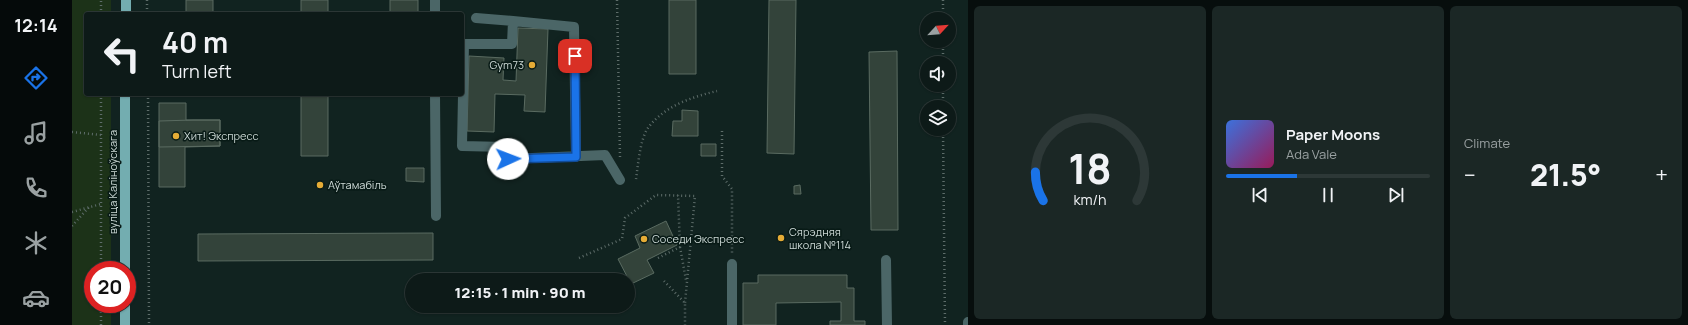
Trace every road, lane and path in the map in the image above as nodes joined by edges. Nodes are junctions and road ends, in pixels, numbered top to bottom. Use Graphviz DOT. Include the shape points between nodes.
graph roads {
  1 [pos="101,0"];
  2 [pos="126,0"];
  3 [pos="147,0"];
  4 [pos="435,0"];
  5 [pos="617,0"];
  6 [pos="943,0"];
  7 [pos="101,12"];
  8 [pos="126,12"];
  9 [pos="147,12"];
  10 [pos="435,12"];
  11 [pos="943,12"];
  12 [pos="476,18"];
  13 [pos="513,22"];
  14 [pos="464,44"];
  15 [pos="717,91"];
  16 [pos="101,96"];
  17 [pos="125,96"];
  18 [pos="148,96"];
  19 [pos="435,96"];
  20 [pos="462,96"];
  21 [pos="722,131"];
  22 [pos="72,132"];
  23 [pos="101,135"];
  24 [pos="943,136"];
  25 [pos="576,157"];
  26 [pos="636,179"];
  27 [pos="620,180"];
  28 [pos="678,195"];
  29 [pos="101,204"];
  30 [pos="89,207"];
  31 [pos="72,212"];
  32 [pos="436,216"];
  33 [pos="72,226"];
  34 [pos="680,247"];
  35 [pos="578,258"];
  36 [pos="658,258"];
  37 [pos="886,260"];
  38 [pos="101,261"];
  39 [pos="125,261"];
  40 [pos="732,264"];
  41 [pos="664,281"];
  42 [pos="687,284"];
  43 [pos="685,303"];
  44 [pos="101,313"];
  45 [pos="125,313"];
  46 [pos="101,325"];
  47 [pos="125,325"];
  48 [pos="149,325"];
  49 [pos="686,325"];
  50 [pos="732,325"];
  51 [pos="887,325"];
  52 [pos="945,325"];
  1 -- 7 [label="path"];
  2 -- 8 [label="main road"];
  3 -- 9 [label="path"];
  4 -- 10 [label="lane"];
  5 -- 27 [label="path"];
  6 -- 11 [label="path"];
  12 -- 13 [label="lane"];
  13 -- 14 [label="lane" via="512,44"];
  13 -- 25 [label="lane" via="574,26"];
  15 -- 26 [label="path" via="674,106 647,129 639,156"];
  16 -- 23 [label="path"];
  17 -- 39 [label="main road, вуліца Каліноўскага"];
  18 -- 48 [label="path"];
  19 -- 32 [label="lane"];
  20 -- 25 [label="lane" via="462,146 506,147 508,159"];
  21 -- 40 [label="path" via="722,176 732,189"];
  22 -- 23 [label="path"];
  23 -- 29 [label="path"];
  24 -- 52 [label="path"];
  25 -- 27 [label="lane" via="605,155"];
  28 -- 34 [label="path"];
  28 -- 35 [label="path" via="656,195 625,218 622,239"];
  28 -- 42 [label="path" via="695,196"];
  29 -- 30 [label="path"];
  29 -- 38 [label="path"];
  30 -- 31 [label="path"];
  30 -- 33 [label="path"];
  34 -- 36 [label="path"];
  34 -- 42 [label="path"];
  37 -- 51 [label="lane"];
  40 -- 50 [label="lane"];
  41 -- 43 [label="path"];
  42 -- 43 [label="path"];
  43 -- 49 [label="path"];
  44 -- 46 [label="path"];
  45 -- 47 [label="main road"];
}
